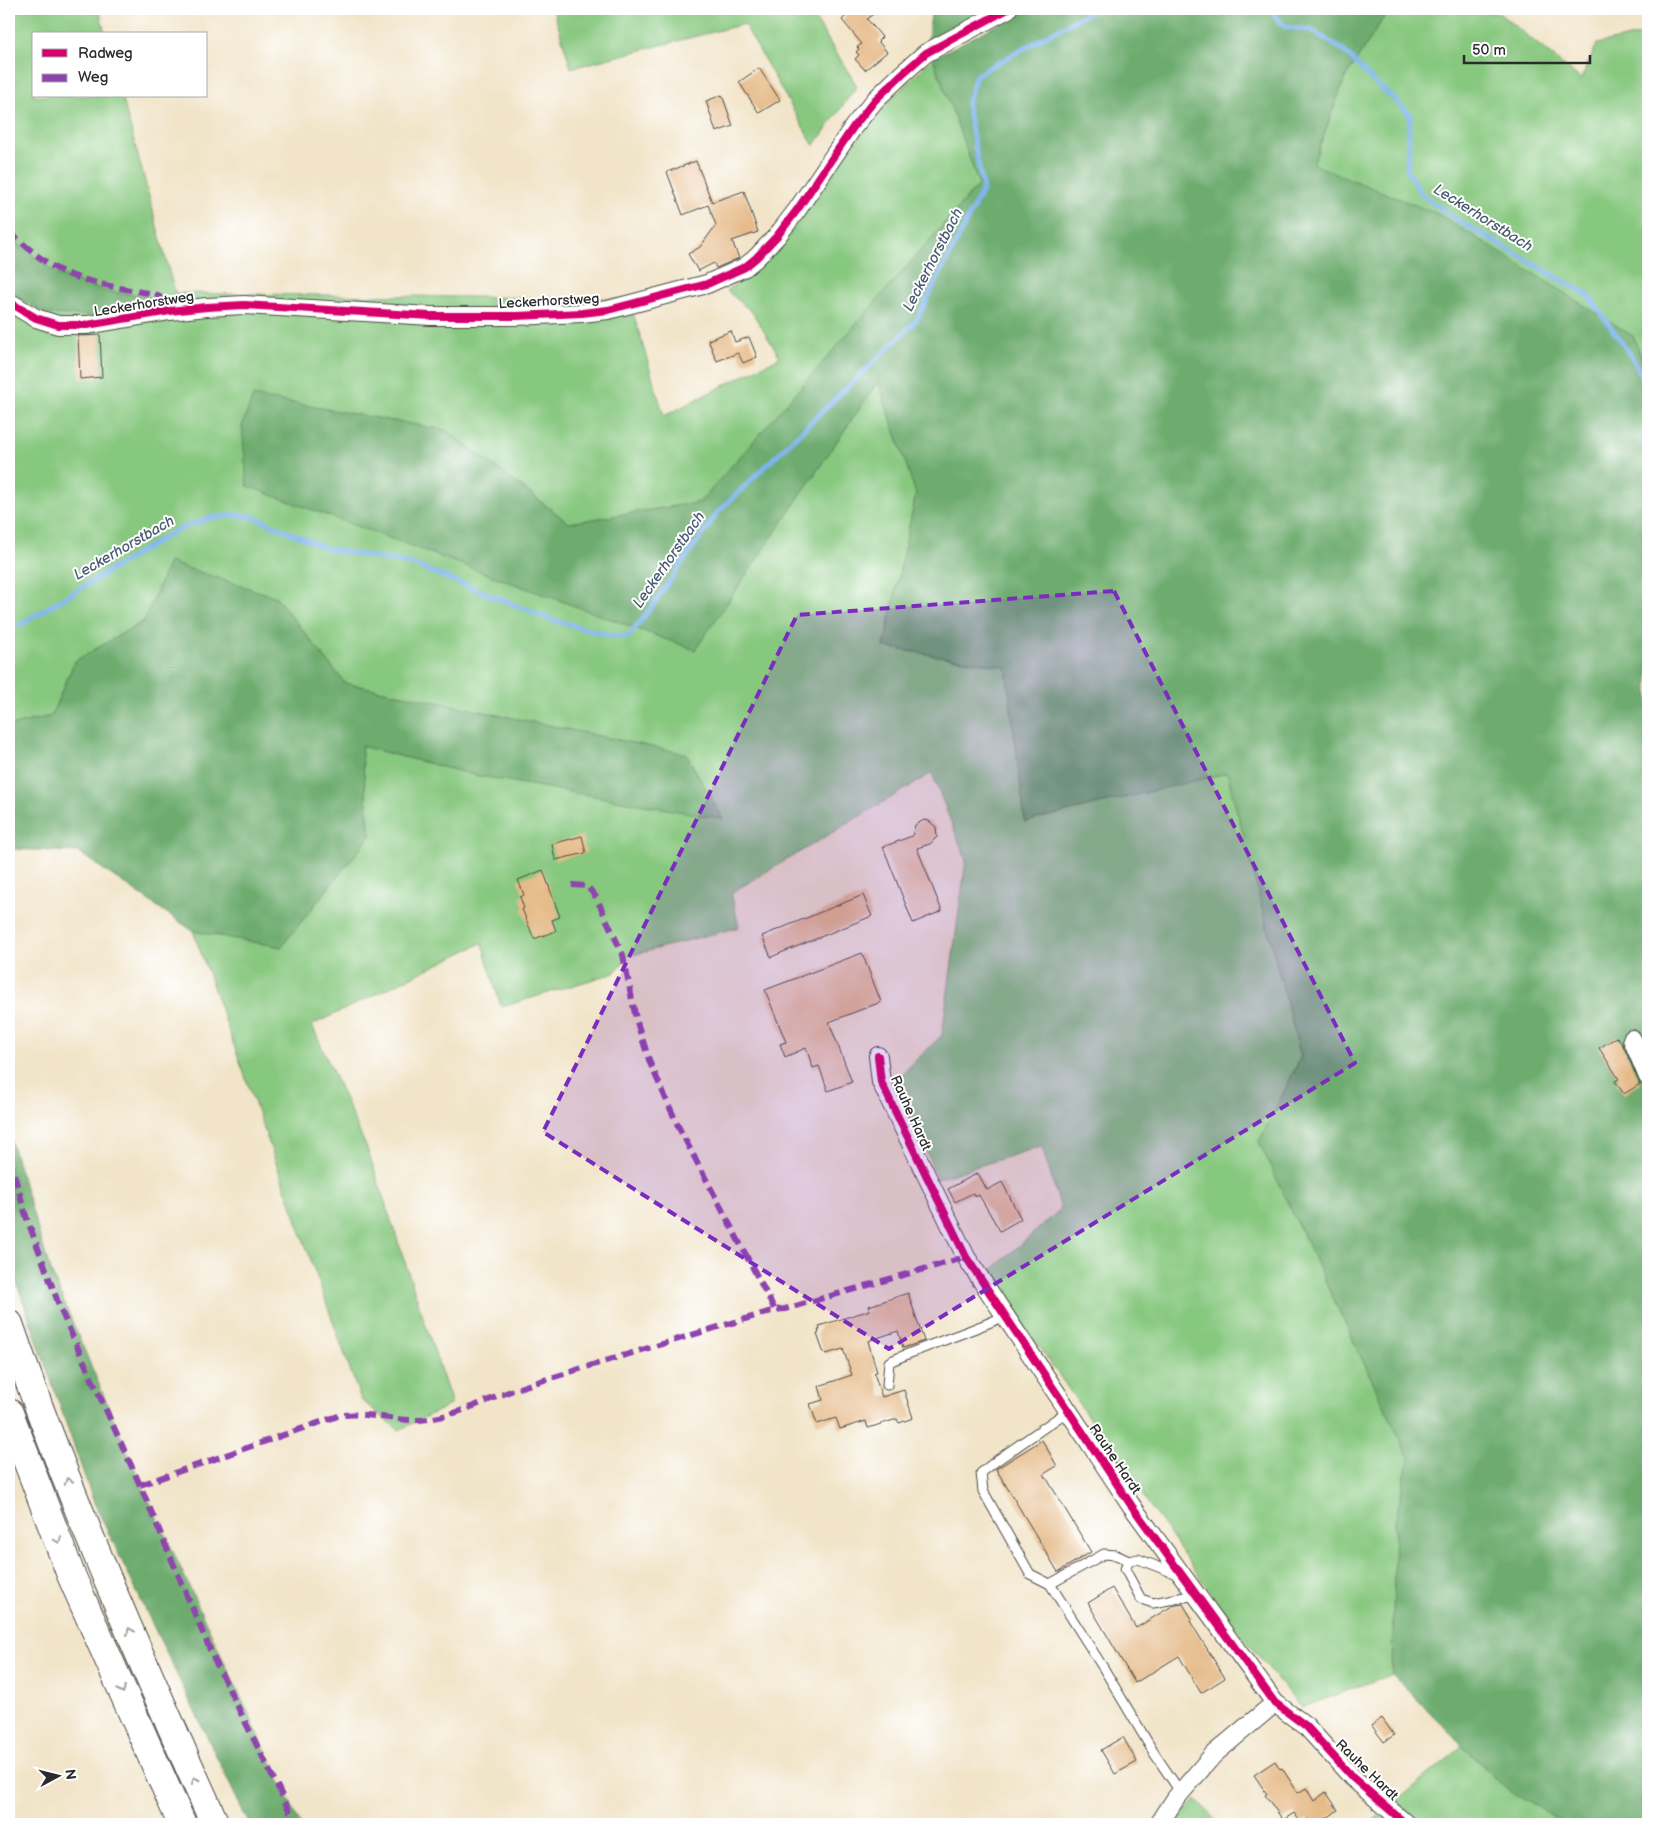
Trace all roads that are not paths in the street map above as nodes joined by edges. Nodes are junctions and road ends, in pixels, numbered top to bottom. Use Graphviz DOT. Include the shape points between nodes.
graph roads {
  1 [pos="1008,9"];
  2 [pos="9,302"];
  3 [pos="1632,1039"];
  4 [pos="878,1056"];
  5 [pos="1648,1076"];
  6 [pos="1005,1316"];
  7 [pos="9,1324"];
  8 [pos="887,1385"];
  9 [pos="1068,1411"];
  10 [pos="9,1413"];
  11 [pos="1129,1561"];
  12 [pos="1181,1576"];
  13 [pos="1050,1584"];
  14 [pos="1195,1595"];
  15 [pos="1274,1704"];
  16 [pos="1181,1793"];
  17 [pos="182,1824"];
  18 [pos="215,1824"];
  19 [pos="1159,1824"];
  20 [pos="1406,1824"];
  1 -- 2 [label="street, Leckerhorstweg" via="926,54 902,74 854,126 777,236 745,267 707,284 608,310 517,316 431,316 244,305 170,311 87,326 58,325 36,318"];
  3 -- 5 [label="street"];
  4 -- 6 [label="street, Rauhe Hardt" via="881,1082 966,1257"];
  6 -- 8 [label="lane" via="889,1362"];
  6 -- 9 [label="street, Rauhe Hardt"];
  18 -- 7 [label="highway, one-way" via="88,1534"];
  9 -- 12 [label="street, Rauhe Hardt"];
  9 -- 13 [label="lane" via="981,1473 983,1491 1030,1574"];
  10 -- 17 [label="highway, one-way" via="71,1575"];
  11 -- 12 [label="lane" via="1138,1559"];
  11 -- 13 [label="lane" via="1104,1554"];
  11 -- 14 [label="lane" via="1125,1569 1141,1599 1153,1603"];
  12 -- 14 [label="street, Rauhe Hardt"];
  13 -- 16 [label="lane"];
  14 -- 15 [label="street, Rauhe Hardt"];
  15 -- 16 [label="street" via="1214,1754"];
  15 -- 20 [label="street, Rauhe Hardt" via="1306,1726 1353,1778"];
  16 -- 19 [label="street"];
}
